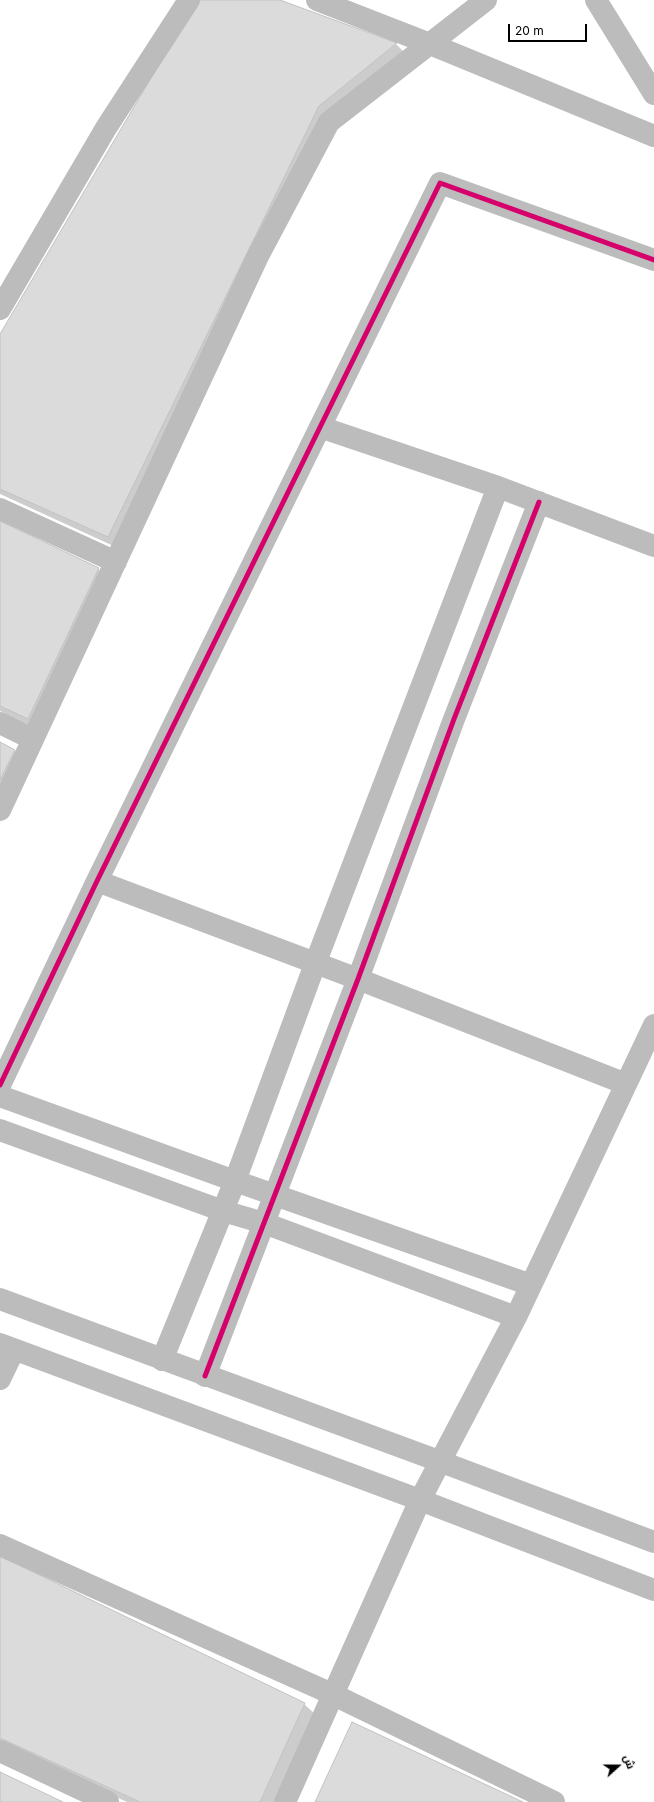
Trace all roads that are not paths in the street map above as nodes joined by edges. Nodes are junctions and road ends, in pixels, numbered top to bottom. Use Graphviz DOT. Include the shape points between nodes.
graph roads {
  1 [pos="189,0"];
  2 [pos="317,0"];
  3 [pos="486,0"];
  4 [pos="596,0"];
  5 [pos="430,44"];
  6 [pos="654,94"];
  7 [pos="654,136"];
  8 [pos="654,260"];
  9 [pos="0,309"];
  10 [pos="320,427"];
  11 [pos="498,487"];
  12 [pos="539,502"];
  13 [pos="0,509"];
  14 [pos="654,546"];
  15 [pos="116,562"];
  16 [pos="0,723"];
  17 [pos="33,739"];
  18 [pos="0,810"];
  19 [pos="97,881"];
  20 [pos="315,964"];
  21 [pos="358,979"];
  22 [pos="654,1025"];
  23 [pos="626,1084"];
  24 [pos="0,1085"];
  25 [pos="0,1096"];
  26 [pos="0,1130"];
  27 [pos="235,1181"];
  28 [pos="274,1194"];
  29 [pos="223,1211"];
  30 [pos="264,1223"];
  31 [pos="531,1285"];
  32 [pos="0,1299"];
  33 [pos="516,1318"];
  34 [pos="7,1347"];
  35 [pos="162,1360"];
  36 [pos="206,1376"];
  37 [pos="0,1379"];
  38 [pos="439,1461"];
  39 [pos="420,1500"];
  40 [pos="654,1542"];
  41 [pos="0,1545"];
  42 [pos="654,1590"];
  43 [pos="332,1694"];
  44 [pos="0,1751"];
  45 [pos="108,1802"];
  46 [pos="285,1802"];
  47 [pos="554,1802"];
  1 -- 9 [label="street" via="106,128"];
  2 -- 5 [label="street"];
  3 -- 5 [label="street"];
  4 -- 6 [label="street"];
  5 -- 7 [label="street"];
  5 -- 15 [label="street" via="329,122 258,256"];
  8 -- 10 [label="street" via="440,183"];
  10 -- 11 [label="street"];
  10 -- 19 [label="street"];
  11 -- 12 [label="street"];
  11 -- 20 [label="street"];
  12 -- 14 [label="street"];
  12 -- 21 [label="street" via="454,720"];
  13 -- 15 [label="street"];
  15 -- 17 [label="street"];
  16 -- 17 [label="street"];
  17 -- 18 [label="street"];
  19 -- 20 [label="street"];
  19 -- 24 [label="street"];
  20 -- 21 [label="street"];
  20 -- 27 [label="street"];
  21 -- 23 [label="street"];
  21 -- 28 [label="street"];
  22 -- 23 [label="street"];
  23 -- 31 [label="street"];
  25 -- 27 [label="street"];
  26 -- 29 [label="street"];
  27 -- 28 [label="street"];
  27 -- 29 [label="street"];
  28 -- 30 [label="street"];
  28 -- 31 [label="street"];
  29 -- 30 [label="street"];
  29 -- 35 [label="street"];
  30 -- 33 [label="street"];
  30 -- 36 [label="street"];
  31 -- 33 [label="street"];
  32 -- 35 [label="street"];
  33 -- 38 [label="street"];
  34 -- 37 [label="street"];
  34 -- 39 [label="street"];
  35 -- 36 [label="street"];
  36 -- 38 [label="street"];
  38 -- 39 [label="street"];
  38 -- 40 [label="street"];
  39 -- 42 [label="street"];
  39 -- 43 [label="street"];
  41 -- 43 [label="street"];
  43 -- 46 [label="street"];
  43 -- 47 [label="street"];
  44 -- 45 [label="street"];
}
